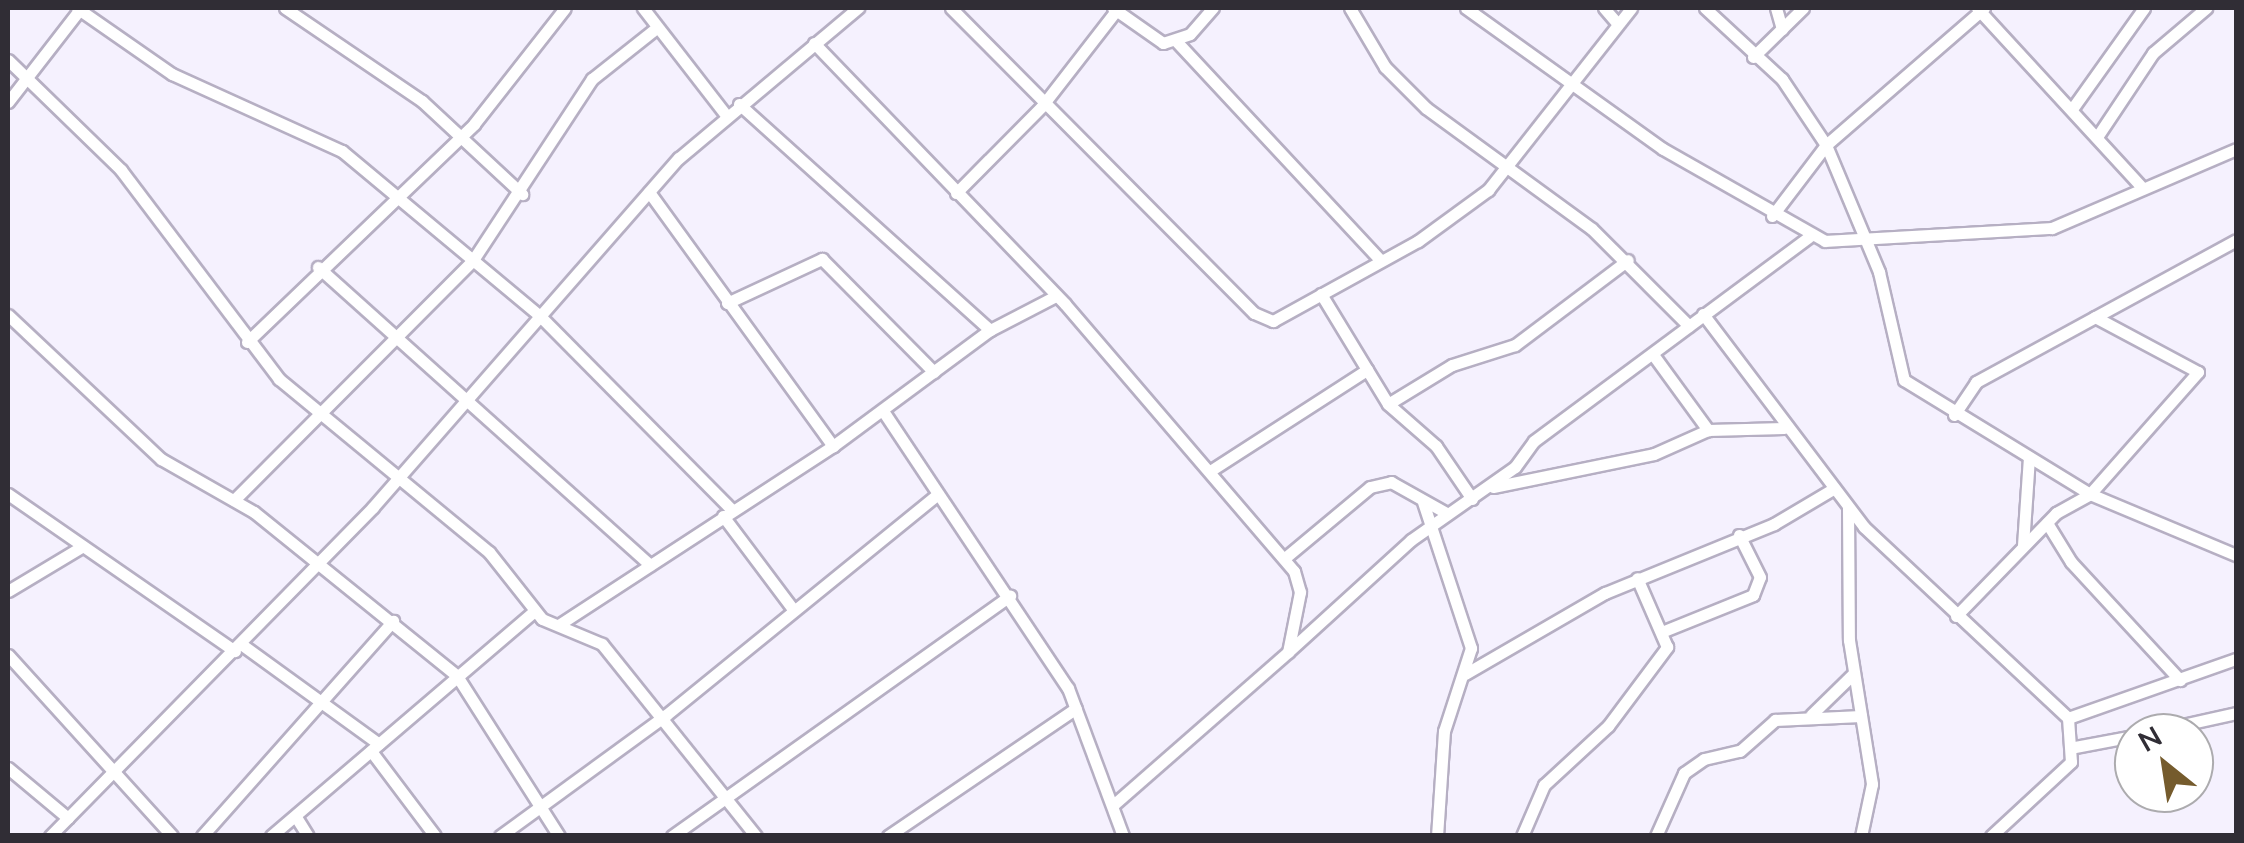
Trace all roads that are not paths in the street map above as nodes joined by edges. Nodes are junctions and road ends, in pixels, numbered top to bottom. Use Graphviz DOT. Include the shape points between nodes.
graph roads {
  1 [pos="79,8"];
  2 [pos="285,8"];
  3 [pos="565,8"];
  4 [pos="643,8"];
  5 [pos="858,8"];
  6 [pos="951,8"];
  7 [pos="1213,8"];
  8 [pos="1350,8"];
  9 [pos="1466,8"];
  10 [pos="1604,8"];
  11 [pos="1631,8"];
  12 [pos="1706,8"];
  13 [pos="1776,8"];
  14 [pos="1804,8"];
  15 [pos="2144,8"];
  16 [pos="2206,8"];
  17 [pos="1115,9"];
  18 [pos="1980,9"];
  19 [pos="1618,24"];
  20 [pos="656,28"];
  21 [pos="1782,29"];
  22 [pos="1177,42"];
  23 [pos="814,43"];
  24 [pos="1753,57"];
  25 [pos="8,60"];
  26 [pos="25,76"];
  27 [pos="1568,84"];
  28 [pos="8,102"];
  29 [pos="739,104"];
  30 [pos="1042,106"];
  31 [pos="2072,109"];
  32 [pos="726,115"];
  33 [pos="460,134"];
  34 [pos="2097,137"];
  35 [pos="1826,145"];
  36 [pos="2236,149"];
  37 [pos="1506,169"];
  38 [pos="2140,185"];
  39 [pos="648,192"];
  40 [pos="956,192"];
  41 [pos="394,193"];
  42 [pos="522,194"];
  43 [pos="1772,216"];
  44 [pos="1810,238"];
  45 [pos="2236,240"];
  46 [pos="1868,241"];
  47 [pos="472,260"];
  48 [pos="1628,260"];
  49 [pos="1381,261"];
  50 [pos="318,267"];
  51 [pos="1320,294"];
  52 [pos="1054,297"];
  53 [pos="726,303"];
  54 [pos="1703,314"];
  55 [pos="8,315"];
  56 [pos="540,316"];
  57 [pos="2095,317"];
  58 [pos="1689,326"];
  59 [pos="990,330"];
  60 [pos="397,338"];
  61 [pos="247,342"];
  62 [pos="1654,356"];
  63 [pos="1368,370"];
  64 [pos="934,372"];
  65 [pos="468,398"];
  66 [pos="1388,404"];
  67 [pos="883,411"];
  68 [pos="1954,415"];
  69 [pos="320,418"];
  70 [pos="1784,428"];
  71 [pos="1708,430"];
  72 [pos="833,446"];
  73 [pos="2029,457"];
  74 [pos="1210,470"];
  75 [pos="396,480"];
  76 [pos="256,483"];
  77 [pos="1489,488"];
  78 [pos="1833,489"];
  79 [pos="8,494"];
  80 [pos="938,494"];
  81 [pos="2090,494"];
  82 [pos="1472,499"];
  83 [pos="234,500"];
  84 [pos="1424,502"];
  85 [pos="1848,507"];
  86 [pos="254,512"];
  87 [pos="728,513"];
  88 [pos="1448,514"];
  89 [pos="2047,523"];
  90 [pos="1432,525"];
  91 [pos="1739,535"];
  92 [pos="2023,545"];
  93 [pos="83,546"];
  94 [pos="2236,555"];
  95 [pos="1286,557"];
  96 [pos="321,561"];
  97 [pos="650,565"];
  98 [pos="1638,578"];
  99 [pos="8,592"];
  100 [pos="1010,596"];
  101 [pos="792,608"];
  102 [pos="534,611"];
  103 [pos="1956,616"];
  104 [pos="393,621"];
  105 [pos="560,624"];
  106 [pos="1664,631"];
  107 [pos="238,647"];
  108 [pos="1288,652"];
  109 [pos="8,654"];
  110 [pos="2236,659"];
  111 [pos="1465,674"];
  112 [pos="1853,674"];
  113 [pos="456,676"];
  114 [pos="2180,680"];
  115 [pos="324,700"];
  116 [pos="1076,708"];
  117 [pos="666,715"];
  118 [pos="1811,715"];
  119 [pos="1860,716"];
  120 [pos="2068,718"];
  121 [pos="2114,740"];
  122 [pos="2075,747"];
  123 [pos="375,748"];
  124 [pos="8,768"];
  125 [pos="117,772"];
  126 [pos="726,794"];
  127 [pos="1113,805"];
  128 [pos="540,808"];
  129 [pos="296,817"];
  130 [pos="68,818"];
  131 [pos="50,836"];
  132 [pos="172,836"];
  133 [pos="202,836"];
  134 [pos="271,836"];
  135 [pos="308,836"];
  136 [pos="435,836"];
  137 [pos="500,836"];
  138 [pos="559,836"];
  139 [pos="672,836"];
  140 [pos="756,836"];
  141 [pos="888,836"];
  142 [pos="1124,836"];
  143 [pos="1437,836"];
  144 [pos="1522,836"];
  145 [pos="1656,836"];
  146 [pos="1861,836"];
  147 [pos="1990,836"];
  1 -- 26 [label="street"];
  1 -- 41 [label="street" via="172,74 342,151"];
  2 -- 33 [label="street"];
  3 -- 33 [label="street"];
  4 -- 20 [label="street"];
  5 -- 23 [label="street"];
  6 -- 30 [label="street"];
  7 -- 22 [label="street"];
  8 -- 37 [label="street" via="1385,67"];
  9 -- 27 [label="street"];
  10 -- 19 [label="street"];
  11 -- 19 [label="street"];
  12 -- 24 [label="street"];
  13 -- 21 [label="street"];
  14 -- 21 [label="street"];
  15 -- 31 [label="street"];
  16 -- 34 [label="street" via="2152,53"];
  17 -- 22 [label="street"];
  17 -- 30 [label="street"];
  18 -- 31 [label="street"];
  18 -- 35 [label="street"];
  19 -- 27 [label="street"];
  20 -- 32 [label="street"];
  20 -- 42 [label="street" via="592,79"];
  21 -- 24 [label="street"];
  22 -- 49 [label="street"];
  23 -- 29 [label="street"];
  23 -- 40 [label="street"];
  24 -- 35 [label="street" via="1804,106"];
  25 -- 26 [label="street"];
  26 -- 28 [label="street"];
  26 -- 61 [label="street" via="121,170"];
  27 -- 37 [label="street"];
  27 -- 43 [label="street"];
  29 -- 32 [label="street"];
  29 -- 59 [label="street"];
  30 -- 40 [label="street"];
  30 -- 51 [label="street" via="1261,318 1273,321"];
  31 -- 34 [label="street"];
  32 -- 39 [label="street"];
  33 -- 41 [label="street"];
  33 -- 42 [label="street"];
  34 -- 38 [label="street"];
  35 -- 43 [label="street"];
  35 -- 46 [label="street"];
  36 -- 38 [label="street"];
  37 -- 48 [label="street"];
  37 -- 49 [label="street"];
  38 -- 46 [label="street" via="2052,228"];
  39 -- 53 [label="street"];
  39 -- 56 [label="street"];
  40 -- 52 [label="street"];
  41 -- 47 [label="street"];
  41 -- 50 [label="street"];
  42 -- 47 [label="street"];
  43 -- 44 [label="street"];
  44 -- 46 [label="street"];
  44 -- 54 [label="street"];
  45 -- 57 [label="street"];
  46 -- 68 [label="street" via="1894,363"];
  47 -- 56 [label="street"];
  47 -- 60 [label="street"];
  48 -- 58 [label="street"];
  48 -- 66 [label="street" via="1514,345 1452,365"];
  49 -- 51 [label="street"];
  50 -- 60 [label="street"];
  50 -- 61 [label="street"];
  51 -- 63 [label="street"];
  52 -- 59 [label="street"];
  52 -- 74 [label="street"];
  53 -- 64 [label="street" via="822,259"];
  53 -- 72 [label="street" via="784,367"];
  54 -- 58 [label="street"];
  54 -- 70 [label="street"];
  55 -- 83 [label="street" via="161,459"];
  56 -- 65 [label="street"];
  56 -- 87 [label="street"];
  57 -- 68 [label="street" via="1976,382"];
  57 -- 81 [label="street" via="2198,372"];
  58 -- 62 [label="street"];
  59 -- 64 [label="street"];
  60 -- 65 [label="street"];
  60 -- 69 [label="street"];
  61 -- 69 [label="street"];
  62 -- 71 [label="street"];
  62 -- 77 [label="street" via="1534,442"];
  63 -- 66 [label="street"];
  63 -- 74 [label="street"];
  64 -- 67 [label="street"];
  65 -- 75 [label="street"];
  65 -- 97 [label="street"];
  66 -- 82 [label="street" via="1436,446"];
  67 -- 72 [label="street"];
  67 -- 80 [label="street"];
  68 -- 73 [label="street"];
  69 -- 75 [label="street"];
  69 -- 76 [label="street"];
  70 -- 71 [label="street"];
  70 -- 78 [label="street"];
  71 -- 77 [label="street" via="1654,454"];
  72 -- 87 [label="street"];
  73 -- 81 [label="street"];
  73 -- 92 [label="street"];
  74 -- 95 [label="street"];
  75 -- 96 [label="street"];
  75 -- 102 [label="street" via="489,552"];
  76 -- 83 [label="street"];
  76 -- 86 [label="street"];
  77 -- 82 [label="street"];
  78 -- 85 [label="street"];
  78 -- 91 [label="street"];
  79 -- 93 [label="street"];
  80 -- 100 [label="street"];
  80 -- 101 [label="street"];
  81 -- 89 [label="street"];
  81 -- 94 [label="street"];
  82 -- 88 [label="street"];
  83 -- 86 [label="street"];
  84 -- 88 [label="street"];
  84 -- 90 [label="street"];
  84 -- 95 [label="street" via="1391,482 1370,488"];
  85 -- 103 [label="street"];
  85 -- 112 [label="street"];
  86 -- 96 [label="street"];
  87 -- 97 [label="street"];
  87 -- 101 [label="street"];
  88 -- 90 [label="street"];
  89 -- 92 [label="street"];
  89 -- 114 [label="street" via="2071,562"];
  90 -- 108 [label="street"];
  90 -- 111 [label="street" via="1471,648"];
  91 -- 98 [label="street"];
  91 -- 106 [label="street" via="1760,578 1753,595"];
  92 -- 103 [label="street"];
  93 -- 99 [label="street"];
  93 -- 107 [label="street"];
  95 -- 108 [label="street" via="1300,592"];
  96 -- 104 [label="street"];
  96 -- 107 [label="street"];
  97 -- 105 [label="street"];
  98 -- 106 [label="street"];
  98 -- 111 [label="street"];
  100 -- 116 [label="street"];
  100 -- 126 [label="street"];
  101 -- 117 [label="street"];
  102 -- 105 [label="street"];
  102 -- 113 [label="street"];
  103 -- 120 [label="street"];
  104 -- 113 [label="street"];
  104 -- 115 [label="street"];
  105 -- 117 [label="street" via="602,644"];
  106 -- 144 [label="street" via="1667,647 1636,694 1544,785"];
  107 -- 115 [label="street"];
  107 -- 125 [label="street"];
  108 -- 127 [label="street"];
  109 -- 125 [label="street"];
  110 -- 114 [label="street"];
  111 -- 143 [label="street" via="1444,731"];
  112 -- 118 [label="street"];
  112 -- 119 [label="street"];
  113 -- 123 [label="street"];
  113 -- 128 [label="street"];
  114 -- 120 [label="street"];
  115 -- 123 [label="street"];
  115 -- 133 [label="street"];
  116 -- 127 [label="street"];
  116 -- 141 [label="street"];
  117 -- 126 [label="street"];
  117 -- 128 [label="street"];
  118 -- 119 [label="street"];
  118 -- 145 [label="street" via="1776,720 1740,750 1684,774"];
  119 -- 146 [label="street" via="1872,784"];
  120 -- 122 [label="street"];
  121 -- 122 [label="street"];
  122 -- 147 [label="street" via="2036,799"];
  123 -- 129 [label="street"];
  123 -- 136 [label="street"];
  124 -- 130 [label="street"];
  125 -- 130 [label="street"];
  125 -- 132 [label="street"];
  126 -- 139 [label="street"];
  126 -- 140 [label="street"];
  127 -- 142 [label="street"];
  128 -- 137 [label="street"];
  128 -- 138 [label="street"];
  129 -- 134 [label="street"];
  129 -- 135 [label="street"];
  130 -- 131 [label="street"];
}
